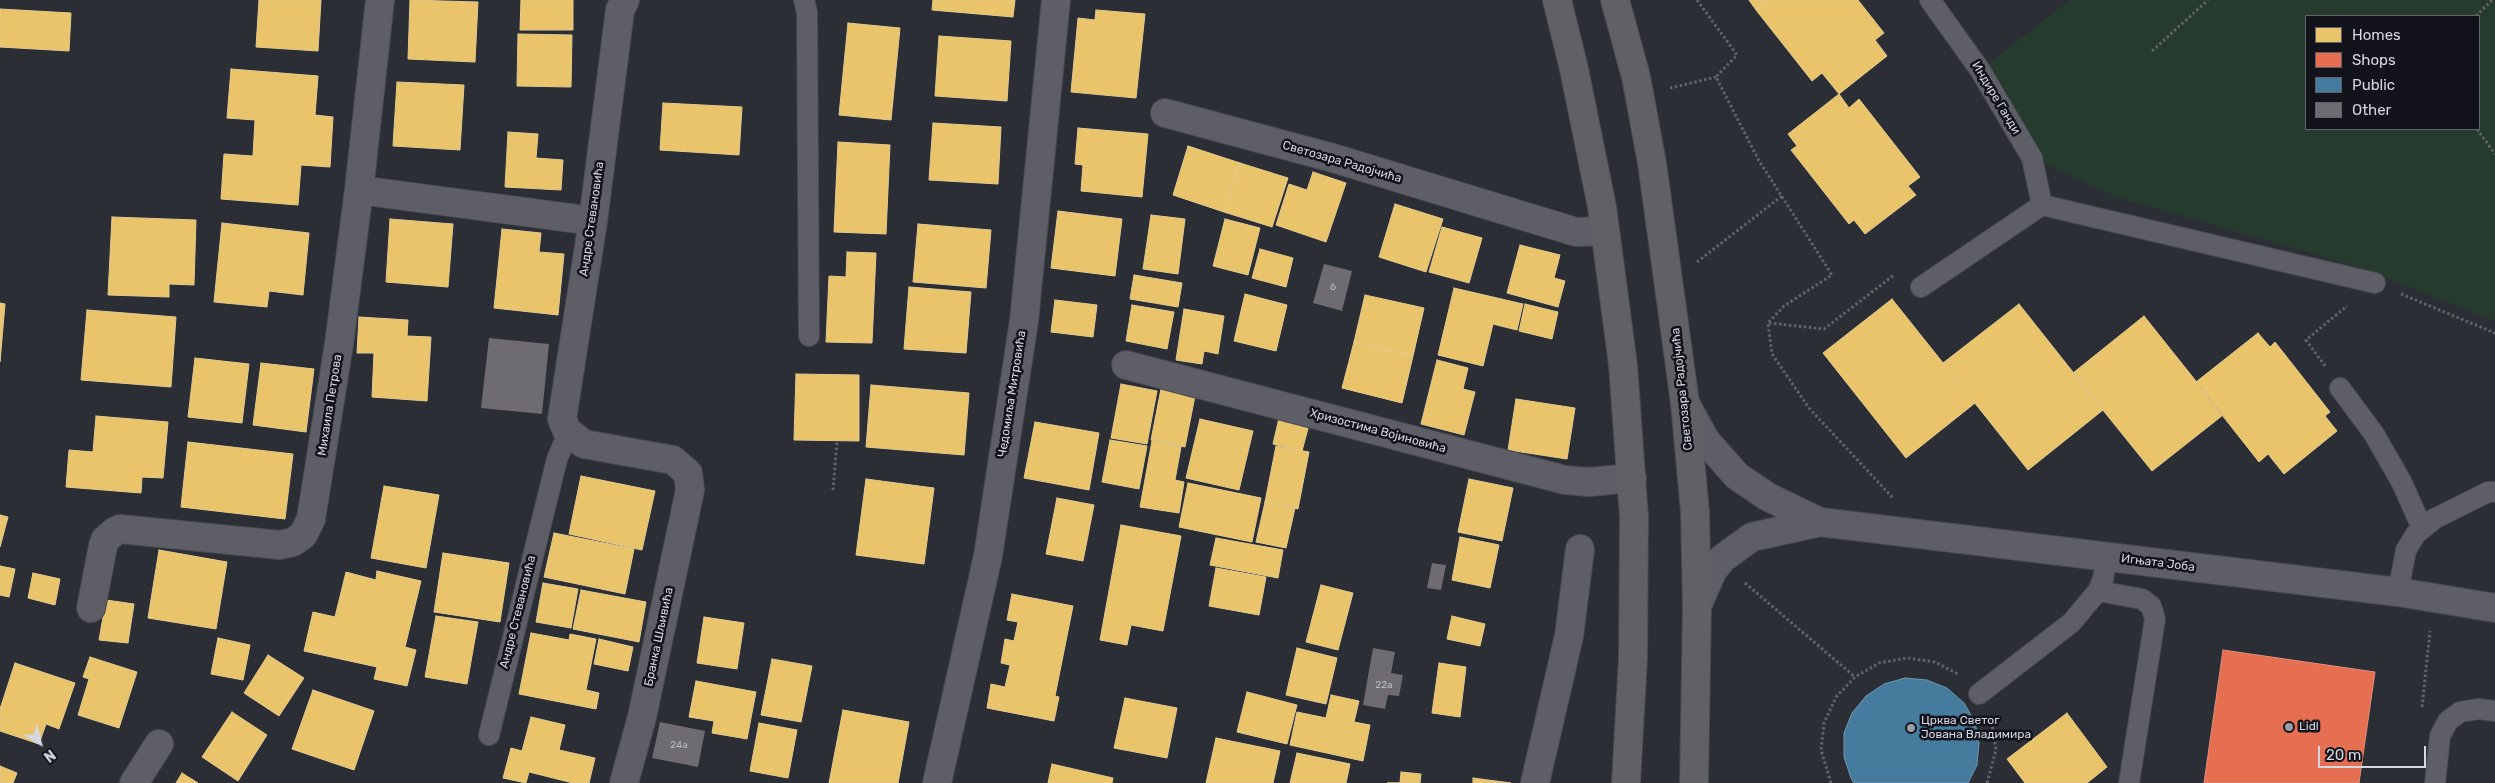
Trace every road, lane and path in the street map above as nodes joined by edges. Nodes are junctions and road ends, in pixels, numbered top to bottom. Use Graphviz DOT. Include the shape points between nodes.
graph roads {
  1 [pos="380,0"];
  2 [pos="625,0"];
  3 [pos="804,0"];
  4 [pos="1056,0"];
  5 [pos="1557,0"];
  6 [pos="1615,0"];
  7 [pos="1697,0"];
  8 [pos="1930,0"];
  9 [pos="2208,0"];
  10 [pos="2492,0"];
  11 [pos="2477,15"];
  12 [pos="2152,51"];
  13 [pos="1716,77"];
  14 [pos="1663,90"];
  15 [pos="1166,113"];
  16 [pos="2478,130"];
  17 [pos="2495,154"];
  18 [pos="359,190"];
  19 [pos="1782,196"];
  20 [pos="2042,205"];
  21 [pos="593,222"];
  22 [pos="1605,231"];
  23 [pos="1693,265"];
  24 [pos="2375,283"];
  25 [pos="1921,286"];
  26 [pos="1768,323"];
  27 [pos="2495,333"];
  28 [pos="809,336"];
  29 [pos="2306,340"];
  30 [pos="1126,365"];
  31 [pos="2340,388"];
  32 [pos="1684,403"];
  33 [pos="571,435"];
  34 [pos="837,441"];
  35 [pos="1632,478"];
  36 [pos="833,490"];
  37 [pos="2495,492"];
  38 [pos="1896,501"];
  39 [pos="1820,522"];
  40 [pos="2422,528"];
  41 [pos="1580,548"];
  42 [pos="2107,557"];
  43 [pos="1741,579"];
  44 [pos="2098,590"];
  45 [pos="2398,592"];
  46 [pos="1697,606"];
  47 [pos="91,608"];
  48 [pos="2495,608"];
  49 [pos="2431,623"];
  50 [pos="1935,662"];
  51 [pos="1855,677"];
  52 [pos="1979,694"];
  53 [pos="2421,711"];
  54 [pos="2495,711"];
  55 [pos="488,735"];
  56 [pos="158,744"];
  57 [pos="134,783"];
  58 [pos="624,783"];
  59 [pos="937,783"];
  60 [pos="1536,783"];
  61 [pos="1626,783"];
  62 [pos="1694,783"];
  63 [pos="1831,783"];
  64 [pos="2128,783"];
  65 [pos="2435,783"];
  1 -- 18 [label="street, Михаила Петрова"];
  2 -- 21 [label="street, Андре Стевановића" via="620,10"];
  3 -- 28 [label="lane" via="807,12"];
  4 -- 59 [label="street, Чедомиља Митровића" via="1024,321 989,546"];
  5 -- 22 [label="main road" via="1574,69"];
  6 -- 32 [label="main road, Светозара Радојчића" via="1636,77 1652,163"];
  7 -- 13 [label="path" via="1737,55"];
  8 -- 20 [label="lane, Индире Ганди" via="1980,70 2032,158"];
  9 -- 12 [label="path"];
  10 -- 11 [label="path"];
  13 -- 14 [label="path"];
  13 -- 19 [label="path" via="1758,159"];
  15 -- 22 [label="street, Светозара Радојчића" via="1333,158 1576,232"];
  16 -- 17 [label="path"];
  18 -- 21 [label="street"];
  18 -- 47 [label="street, Михаила Петрова" via="314,508 303,535 280,545 120,529 105,540"];
  19 -- 23 [label="path"];
  19 -- 26 [label="path" via="1832,275 1784,306"];
  20 -- 24 [label="lane"];
  20 -- 25 [label="lane"];
  21 -- 33 [label="street, Андре Стевановића" via="562,419"];
  22 -- 35 [label="main road" via="1623,365"];
  24 -- 27 [label="path"];
  24 -- 29 [label="path"];
  25 -- 26 [label="path" via="1896,274 1824,328"];
  26 -- 38 [label="path" via="1772,354 1809,408"];
  30 -- 35 [label="street, Хризостима Војиновића" via="1565,480 1589,482"];
  31 -- 40 [label="lane" via="2374,434 2402,483"];
  32 -- 39 [label="street, Игњата Јоба" via="1706,441 1737,476 1768,497"];
  32 -- 46 [label="main road, Светозара Радојчића" via="1695,512"];
  33 -- 55 [label="lane, Андре Стевановића" via="557,459"];
  33 -- 58 [label="street, Бранка Шљивића" via="584,444 673,460 688,473 690,490 642,717"];
  34 -- 36 [label="path"];
  35 -- 61 [label="main road" via="1633,658"];
  37 -- 40 [label="lane" via="2488,492 2454,508"];
  39 -- 42 [label="street, Игњата Јоба"];
  39 -- 46 [label="street, Игњата Јоба" via="1752,537 1723,558"];
  40 -- 45 [label="lane" via="2406,550"];
  41 -- 60 [label="street" via="1569,636"];
  42 -- 44 [label="lane"];
  42 -- 45 [label="street, Игњата Јоба"];
  43 -- 51 [label="path"];
  44 -- 52 [label="lane" via="2071,623"];
  44 -- 64 [label="lane" via="2142,598 2151,606 2155,619"];
  45 -- 48 [label="street, Игњата Јоба"];
  46 -- 62 [label="main road, Светозара Радојчића"];
  49 -- 53 [label="path"];
  50 -- 51 [label="path" via="1906,658 1879,664"];
  51 -- 63 [label="path" via="1836,697 1824,723 1821,750"];
  54 -- 65 [label="lane" via="2460,712 2448,721 2440,736"];
  56 -- 57 [label="street"];
}
